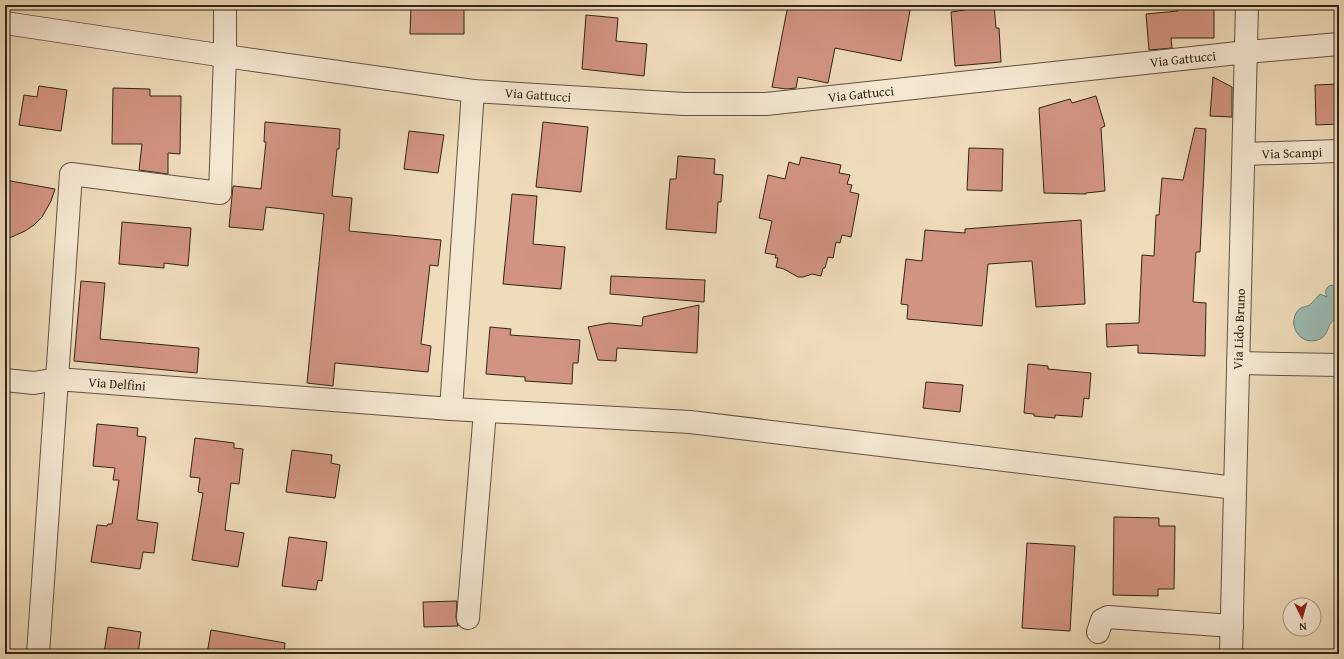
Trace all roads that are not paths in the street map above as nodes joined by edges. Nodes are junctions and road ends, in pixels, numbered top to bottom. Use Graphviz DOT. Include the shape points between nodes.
graph roads {
  1 [pos="225,5"];
  2 [pos="1247,5"];
  3 [pos="5,22"];
  4 [pos="1339,44"];
  5 [pos="1247,52"];
  6 [pos="225,56"];
  7 [pos="473,91"];
  8 [pos="1339,151"];
  9 [pos="1244,154"];
  10 [pos="1238,363"];
  11 [pos="1339,366"];
  12 [pos="57,379"];
  13 [pos="5,380"];
  14 [pos="451,409"];
  15 [pos="485,412"];
  16 [pos="1234,488"];
  17 [pos="468,618"];
  18 [pos="1232,626"];
  19 [pos="1098,632"];
  20 [pos="38,654"];
  21 [pos="1231,654"];
  1 -- 6 [label="street"];
  2 -- 5 [label="street, Via Lido Bruno"];
  3 -- 6 [label="street, Via Gattucci"];
  4 -- 5 [label="street, Via Gattucci"];
  5 -- 7 [label="street, Via Gattucci" via="766,104 684,104"];
  5 -- 9 [label="street, Via Lido Bruno"];
  6 -- 7 [label="street, Via Gattucci"];
  6 -- 12 [label="street" via="220,193 71,174"];
  7 -- 14 [label="street"];
  8 -- 9 [label="street, Via Scampi"];
  9 -- 10 [label="street, Via Lido Bruno"];
  10 -- 11 [label="street"];
  10 -- 16 [label="street, Via Lido Bruno"];
  12 -- 13 [label="street, Via Delfini" via="34,383"];
  12 -- 14 [label="street, Via Delfini"];
  12 -- 20 [label="street"];
  14 -- 15 [label="street, Via Delfini"];
  15 -- 16 [label="street, Via Delfini" via="690,422"];
  15 -- 17 [label="street"];
  16 -- 18 [label="street, Via Lido Bruno"];
  18 -- 19 [label="street" via="1108,616 1102,620"];
  18 -- 21 [label="street, Via Lido Bruno"];
}
